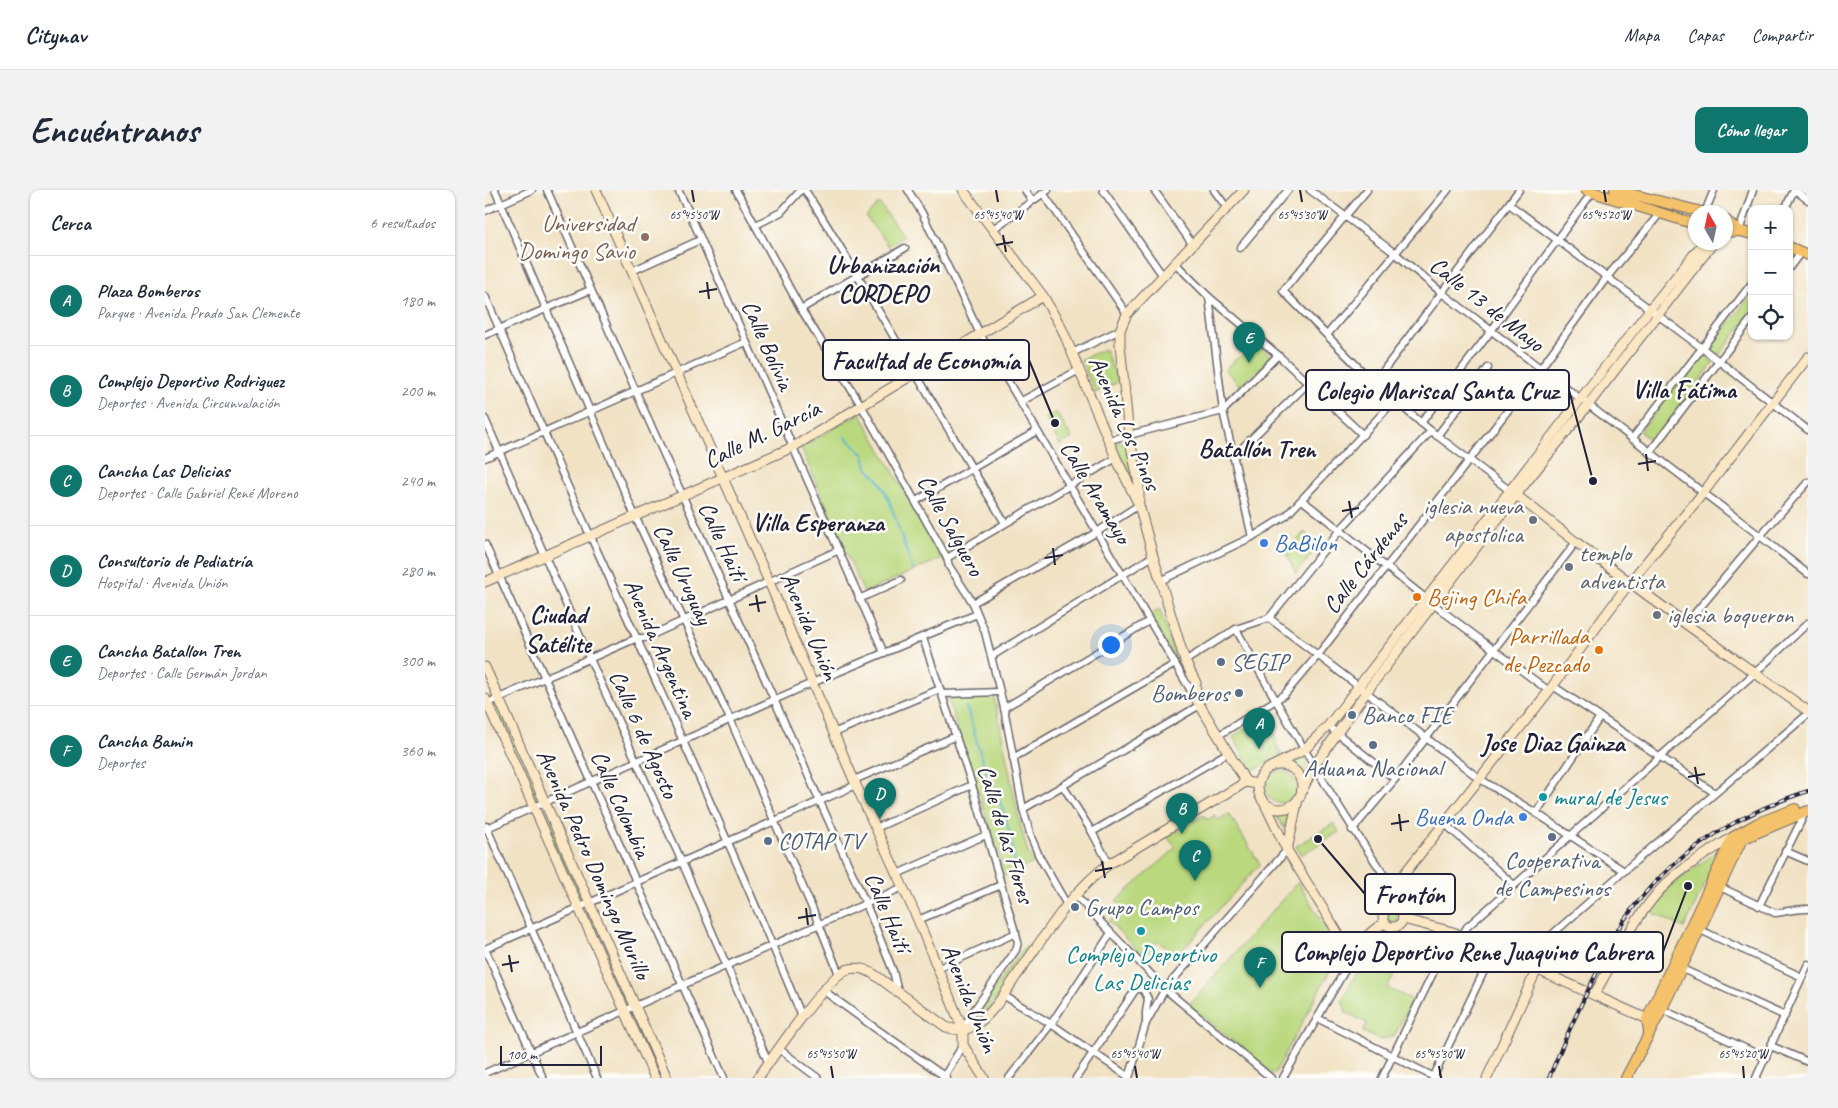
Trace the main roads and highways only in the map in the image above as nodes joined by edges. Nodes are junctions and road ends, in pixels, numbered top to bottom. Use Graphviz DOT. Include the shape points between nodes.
graph roads {
  1 [pos="596,190"];
  2 [pos="963,190"];
  3 [pos="1244,190"];
  4 [pos="1615,190"];
  5 [pos="1591,191"];
  6 [pos="1688,208"];
  7 [pos="1688,222"];
  8 [pos="1733,226"];
  9 [pos="1733,231"];
  10 [pos="1739,231"];
  11 [pos="1748,233"];
  12 [pos="1793,248"];
  13 [pos="1698,250"];
  14 [pos="1707,250"];
  15 [pos="1805,253"];
  16 [pos="1043,296"];
  17 [pos="1654,312"];
  18 [pos="1808,356"];
  19 [pos="722,477"];
  20 [pos="1513,493"];
  21 [pos="1139,506"];
  22 [pos="485,582"];
  23 [pos="1629,582"];
  24 [pos="485,667"];
  25 [pos="1363,689"];
  26 [pos="1198,701"];
  27 [pos="486,702"];
  28 [pos="1808,712"];
  29 [pos="1275,765"];
  30 [pos="1246,782"];
  31 [pos="1258,784"];
  32 [pos="1300,795"];
  33 [pos="1264,802"];
  34 [pos="1807,811"];
  35 [pos="1733,837"];
  36 [pos="1287,850"];
  37 [pos="1715,885"];
  38 [pos="1395,907"];
  39 [pos="1403,919"];
  40 [pos="1384,923"];
  41 [pos="1537,970"];
  42 [pos="1594,995"];
  43 [pos="1650,1024"];
  44 [pos="963,1030"];
  45 [pos="655,1078"];
  46 [pos="667,1078"];
  47 [pos="758,1078"];
  48 [pos="984,1078"];
  49 [pos="1487,1078"];
  50 [pos="1626,1078"];
  1 -- 19 [label="main road, Avenida Unión"];
  2 -- 16 [label="main road, Avenida Los Pinos"];
  3 -- 21 [label="main road" via="1127,314 1120,330"];
  4 -- 6 [label="main road"];
  5 -- 7 [label="main road"];
  8 -- 10 [label="main road"];
  9 -- 10 [label="main road"];
  10 -- 11 [label="main road"];
  12 -- 15 [label="main road"];
  13 -- 17 [label="main road"];
  14 -- 17 [label="main road"];
  16 -- 19 [label="main road, Calle M. García" via="793,447"];
  16 -- 21 [label="main road, Avenida Los Pinos" via="1062,329"];
  17 -- 20 [label="main road" via="1581,399"];
  17 -- 20 [label="main road" via="1588,405"];
  18 -- 23 [label="main road" via="1703,493"];
  19 -- 22 [label="main road, Calle M. García"];
  19 -- 44 [label="main road, Avenida Unión"];
  20 -- 23 [label="main road"];
  20 -- 25 [label="main road"];
  21 -- 26 [label="main road, Avenida Los Pinos" via="1185,661 1196,683"];
  23 -- 28 [label="main road"];
  23 -- 38 [label="main road" via="1551,688 1393,888"];
  24 -- 46 [label="main road, Avenida Pedro Domingo Murillo"];
  25 -- 29 [label="main road" via="1304,750"];
  25 -- 32 [label="main road" via="1314,766"];
  26 -- 30 [label="main road, Calle Aramayo"];
  27 -- 45 [label="main road, Avenida Pedro Domingo Murillo"];
  29 -- 31 [label="main road" via="1261,774"];
  29 -- 32 [label="main road" via="1295,771 1302,784"];
  30 -- 31 [label="main road"];
  30 -- 44 [label="main road" via="1092,876 983,1019"];
  31 -- 33 [label="main road"];
  32 -- 33 [label="main road" via="1289,807 1282,809 1275,809"];
  32 -- 36 [label="main road"];
  33 -- 36 [label="main road"];
  34 -- 35 [label="main road" via="1758,823"];
  34 -- 37 [label="main road" via="1742,840"];
  35 -- 37 [label="main road"];
  35 -- 42 [label="main road" via="1698,859 1655,896"];
  36 -- 40 [label="main road" via="1344,943 1356,951 1370,931"];
  37 -- 43 [label="main road"];
  38 -- 39 [label="main road" via="1402,912"];
  38 -- 40 [label="main road" via="1385,910 1382,916"];
  39 -- 40 [label="main road" via="1396,927"];
  39 -- 41 [label="main road" via="1453,932"];
  41 -- 42 [label="main road"];
  41 -- 49 [label="main road"];
  42 -- 43 [label="main road"];
  43 -- 50 [label="main road"];
  44 -- 47 [label="main road" via="946,1027 866,969 846,970 824,990"];
  44 -- 48 [label="main road, Avenida Unión" via="963,1046"];
}
